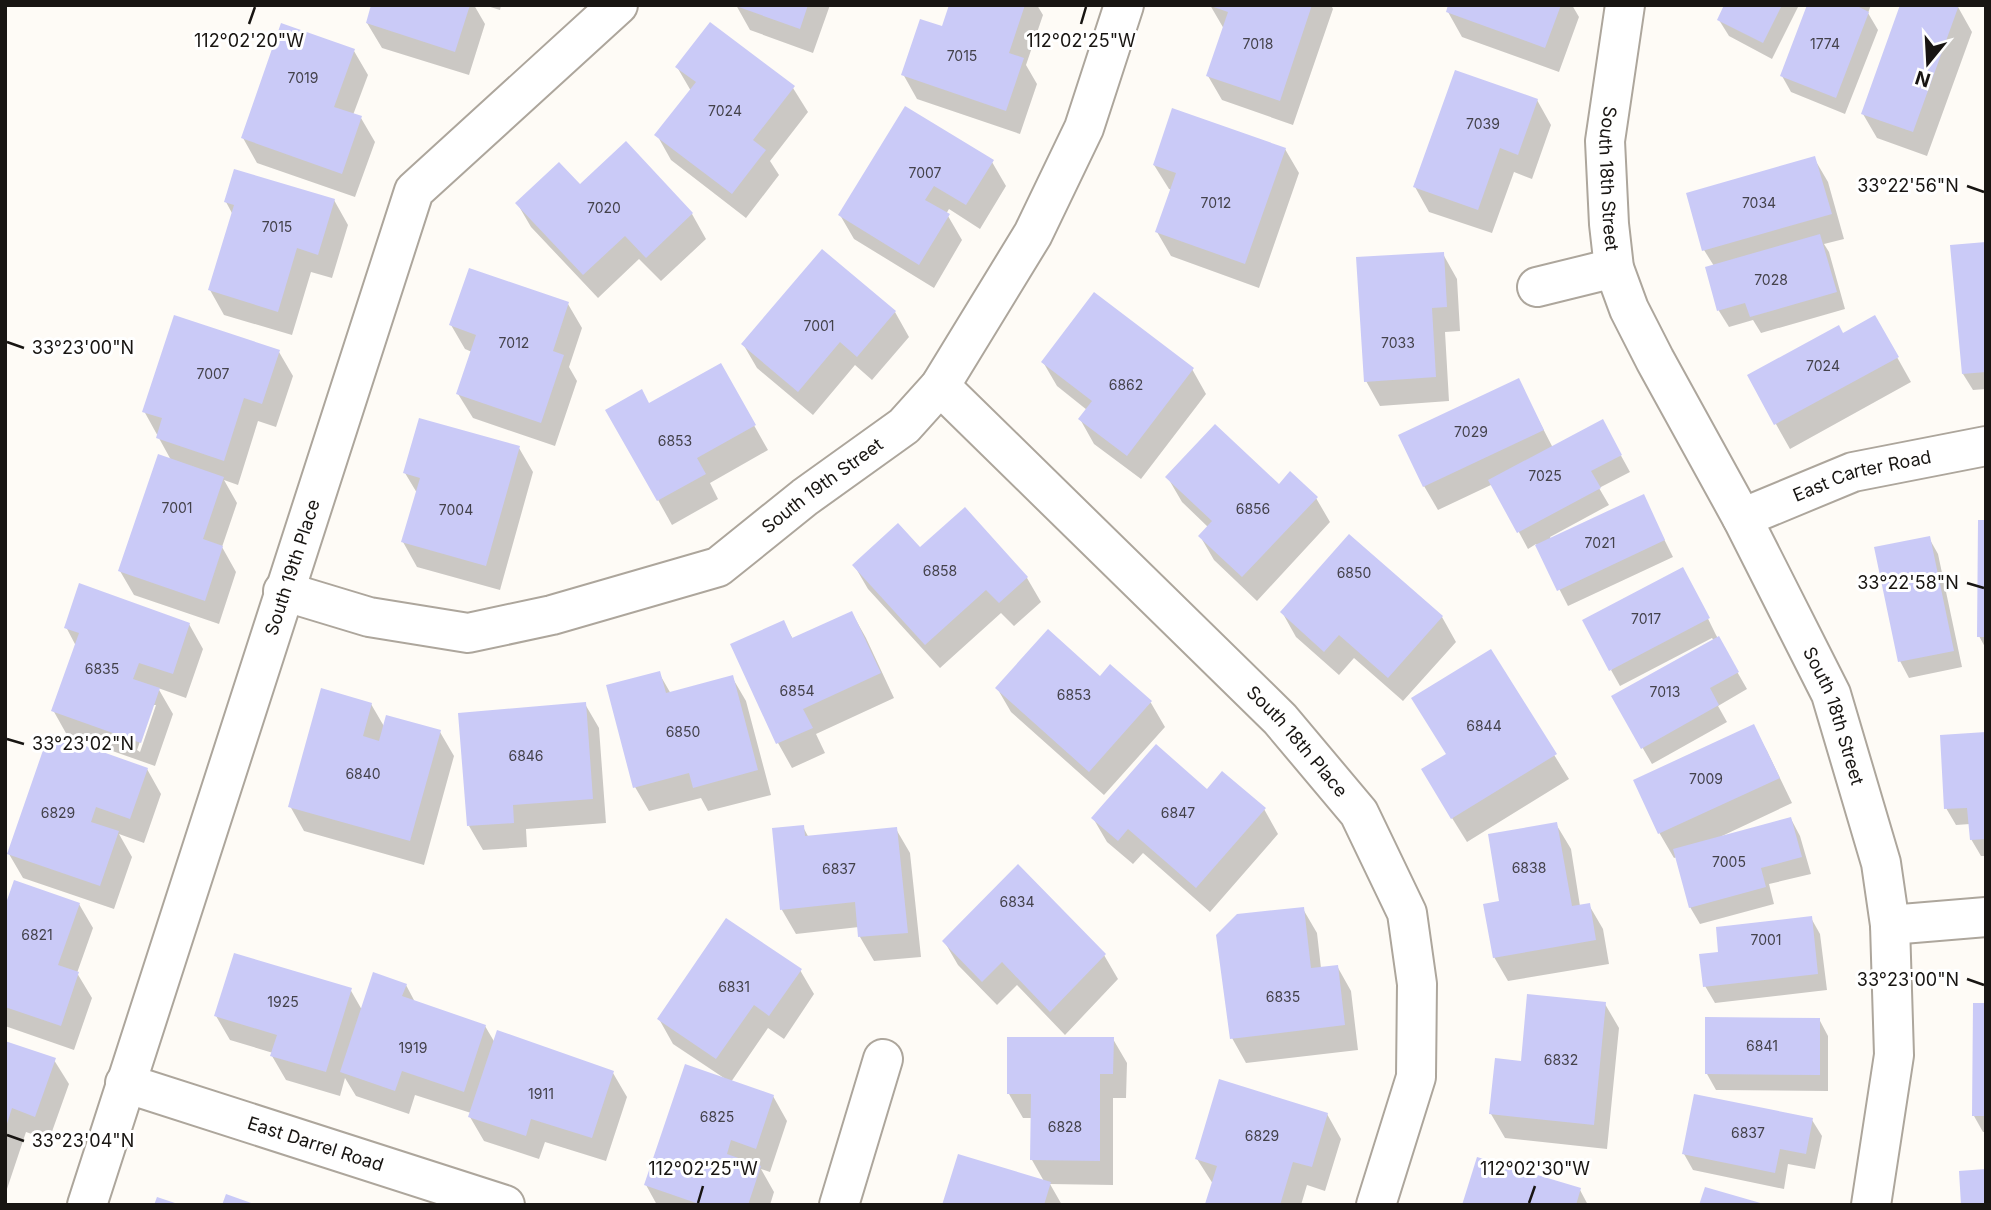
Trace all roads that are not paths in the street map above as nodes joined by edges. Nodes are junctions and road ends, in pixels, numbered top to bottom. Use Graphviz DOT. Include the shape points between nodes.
graph roads {
  1 [pos="618,5"];
  2 [pos="1124,5"];
  3 [pos="1625,5"];
  4 [pos="1614,268"];
  5 [pos="1537,287"];
  6 [pos="940,386"];
  7 [pos="1986,446"];
  8 [pos="1742,518"];
  9 [pos="284,591"];
  10 [pos="1986,917"];
  11 [pos="1890,925"];
  12 [pos="883,1059"];
  13 [pos="125,1083"];
  14 [pos="87,1205"];
  15 [pos="505,1205"];
  16 [pos="839,1205"];
  17 [pos="1376,1205"];
  18 [pos="1871,1205"];
  1 -- 9 [label="street, South 19th Place" via="414,191"];
  2 -- 6 [label="street, South 19th Street" via="1084,128 1033,234"];
  3 -- 4 [label="street, South 18th Street" via="1605,141"];
  4 -- 5 [label="street, South 18th Street"];
  4 -- 8 [label="street, South 18th Street" via="1655,360"];
  6 -- 9 [label="street, South 19th Street" via="904,426 718,567 552,615 468,633 369,617"];
  6 -- 17 [label="street, South 18th Place" via="1280,719 1359,813 1406,913 1417,984 1416,1077"];
  7 -- 8 [label="street, East Carter Road" via="1853,472"];
  8 -- 11 [label="street, South 18th Street" via="1831,694 1881,863"];
  9 -- 13 [label="street, South 19th Place"];
  10 -- 11 [label="street"];
  11 -- 18 [label="street, South 18th Street" via="1894,1055"];
  12 -- 16 [label="street"];
  13 -- 14 [label="street, South 19th Place"];
  13 -- 15 [label="street, East Darrel Road"];
}
